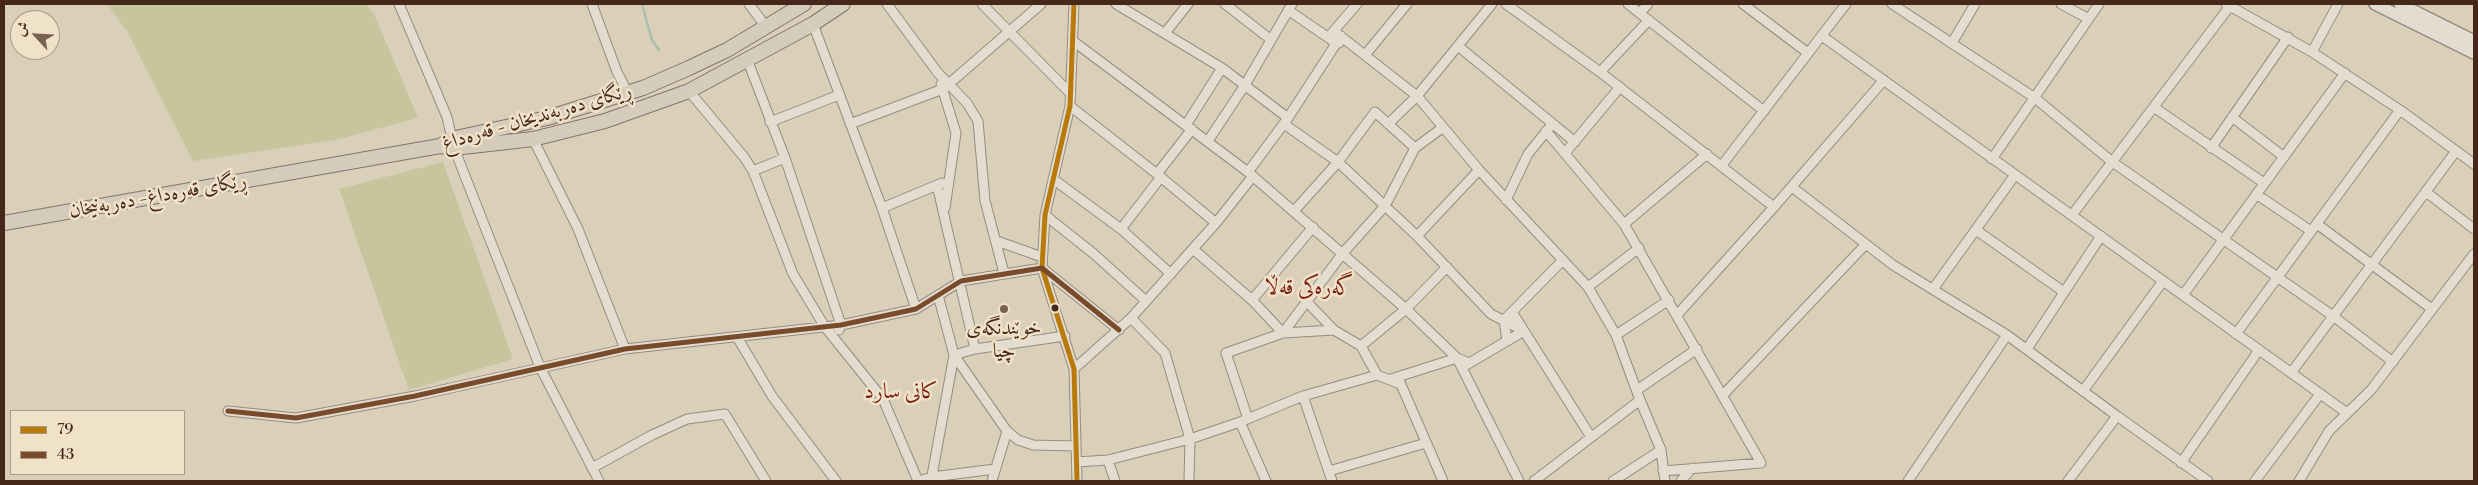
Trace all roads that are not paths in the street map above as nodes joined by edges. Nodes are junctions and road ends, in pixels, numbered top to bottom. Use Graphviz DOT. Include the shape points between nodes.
graph roads {
  1 [pos="399,4"];
  2 [pos="592,4"];
  3 [pos="749,4"];
  4 [pos="804,4"];
  5 [pos="843,4"];
  6 [pos="887,4"];
  7 [pos="982,4"];
  8 [pos="1041,4"];
  9 [pos="1074,4"];
  10 [pos="1116,4"];
  11 [pos="1188,4"];
  12 [pos="1226,4"];
  13 [pos="1357,4"];
  14 [pos="1408,4"];
  15 [pos="1492,4"];
  16 [pos="1506,4"];
  17 [pos="1628,4"];
  18 [pos="1648,4"];
  19 [pos="1743,4"];
  20 [pos="1846,4"];
  21 [pos="1892,4"];
  22 [pos="1975,4"];
  23 [pos="2060,4"];
  24 [pos="2099,4"];
  25 [pos="2338,4"];
  26 [pos="2375,4"];
  27 [pos="2400,4"];
  28 [pos="2228,5"];
  29 [pos="1290,7"];
  30 [pos="1640,13"];
  31 [pos="1649,20"];
  32 [pos="2089,20"];
  33 [pos="814,24"];
  34 [pos="766,28"];
  35 [pos="1008,32"];
  36 [pos="1165,33"];
  37 [pos="1822,36"];
  38 [pos="2288,36"];
  39 [pos="1335,37"];
  40 [pos="785,39"];
  41 [pos="1270,39"];
  42 [pos="2474,40"];
  43 [pos="1073,41"];
  44 [pos="1952,43"];
  45 [pos="1458,46"];
  46 [pos="760,52"];
  47 [pos="2312,52"];
  48 [pos="1808,53"];
  49 [pos="2474,53"];
  50 [pos="1366,55"];
  51 [pos="747,59"];
  52 [pos="1222,68"];
  53 [pos="1600,72"];
  54 [pos="2344,73"];
  55 [pos="1884,80"];
  56 [pos="1245,85"];
  57 [pos="946,86"];
  58 [pos="1620,87"];
  59 [pos="689,91"];
  60 [pos="628,93"];
  61 [pos="1070,94"];
  62 [pos="839,95"];
  63 [pos="1417,96"];
  64 [pos="2035,98"];
  65 [pos="1070,106"];
  66 [pos="2155,108"];
  67 [pos="1764,110"];
  68 [pos="2400,110"];
  69 [pos="2232,117"];
  70 [pos="1286,121"];
  71 [pos="770,122"];
  72 [pos="850,124"];
  73 [pos="1388,124"];
  74 [pos="1189,127"];
  75 [pos="1442,128"];
  76 [pos="1546,131"];
  77 [pos="533,139"];
  78 [pos="1554,140"];
  79 [pos="1208,141"];
  80 [pos="1575,142"];
  81 [pos="449,144"];
  82 [pos="1415,148"];
  83 [pos="2210,148"];
  84 [pos="2456,151"];
  85 [pos="1565,153"];
  86 [pos="1707,154"];
  87 [pos="2284,157"];
  88 [pos="785,158"];
  89 [pos="1992,159"];
  90 [pos="2111,161"];
  91 [pos="1338,162"];
  92 [pos="2474,164"];
  93 [pos="1722,165"];
  94 [pos="312,170"];
  95 [pos="1479,170"];
  96 [pos="753,171"];
  97 [pos="1251,174"];
  98 [pos="1159,175"];
  99 [pos="2015,175"];
  100 [pos="1053,179"];
  101 [pos="949,180"];
  102 [pos="2264,183"];
  103 [pos="937,184"];
  104 [pos="1792,187"];
  105 [pos="2426,192"];
  106 [pos="2256,194"];
  107 [pos="1506,200"];
  108 [pos="1385,206"];
  109 [pos="882,208"];
  110 [pos="1774,208"];
  111 [pos="1294,212"];
  112 [pos="944,213"];
  113 [pos="1045,215"];
  114 [pos="2072,216"];
  115 [pos="4,223"];
  116 [pos="1216,223"];
  117 [pos="1624,224"];
  118 [pos="2317,224"];
  119 [pos="1313,227"];
  120 [pos="1121,229"];
  121 [pos="2474,229"];
  122 [pos="1976,230"];
  123 [pos="2311,231"];
  124 [pos="1417,236"];
  125 [pos="2101,236"];
  126 [pos="2223,239"];
  127 [pos="997,241"];
  128 [pos="1865,244"];
  129 [pos="1639,248"];
  130 [pos="1193,249"];
  131 [pos="1343,253"];
  132 [pos="2474,254"];
  133 [pos="1042,257"];
  134 [pos="1563,260"];
  135 [pos="2372,264"];
  136 [pos="1447,266"];
  137 [pos="1042,268"];
  138 [pos="1004,273"];
  139 [pos="1171,274"];
  140 [pos="2278,277"];
  141 [pos="961,281"];
  142 [pos="2163,281"];
  143 [pos="1588,287"];
  144 [pos="1933,289"];
  145 [pos="2064,292"];
  146 [pos="938,295"];
  147 [pos="2183,295"];
  148 [pos="1252,300"];
  149 [pos="1669,300"];
  150 [pos="1146,301"];
  151 [pos="1307,302"];
  152 [pos="916,309"];
  153 [pos="1406,309"];
  154 [pos="2432,309"];
  155 [pos="1512,312"];
  156 [pos="1677,315"];
  157 [pos="2333,316"];
  158 [pos="1132,318"];
  159 [pos="1504,320"];
  160 [pos="841,325"];
  161 [pos="825,327"];
  162 [pos="1119,330"];
  163 [pos="1334,330"];
  164 [pos="1524,331"];
  165 [pos="1283,333"];
  166 [pos="2236,334"];
  167 [pos="1616,335"];
  168 [pos="2007,335"];
  169 [pos="1064,336"];
  170 [pos="737,337"];
  171 [pos="836,339"];
  172 [pos="1507,341"];
  173 [pos="1361,346"];
  174 [pos="976,349"];
  175 [pos="1697,349"];
  176 [pos="2027,349"];
  177 [pos="625,350"];
  178 [pos="2260,350"];
  179 [pos="954,355"];
  180 [pos="1457,358"];
  181 [pos="2393,362"];
  182 [pos="1466,365"];
  183 [pos="540,366"];
  184 [pos="1074,369"];
  185 [pos="2291,373"];
  186 [pos="1377,375"];
  187 [pos="1396,380"];
  188 [pos="1637,390"];
  189 [pos="2083,391"];
  190 [pos="2320,394"];
  191 [pos="1723,395"];
  192 [pos="1303,396"];
  193 [pos="1640,400"];
  194 [pos="228,411"];
  195 [pos="2347,413"];
  196 [pos="2117,416"];
  197 [pos="1244,421"];
  198 [pos="1007,431"];
  199 [pos="1591,438"];
  200 [pos="1190,439"];
  201 [pos="1426,443"];
  202 [pos="1076,446"];
  203 [pos="1661,450"];
  204 [pos="1108,460"];
  205 [pos="1077,462"];
  206 [pos="2181,463"];
  207 [pos="592,468"];
  208 [pos="1692,468"];
  209 [pos="994,469"];
  210 [pos="1329,471"];
  211 [pos="1663,471"];
  212 [pos="931,479"];
  213 [pos="599,481"];
  214 [pos="766,481"];
  215 [pos="836,481"];
  216 [pos="918,481"];
  217 [pos="992,481"];
  218 [pos="1077,481"];
  219 [pos="1115,481"];
  220 [pos="1189,481"];
  221 [pos="1266,481"];
  222 [pos="1332,481"];
  223 [pos="1443,481"];
  224 [pos="1519,481"];
  225 [pos="1534,481"];
  226 [pos="1614,481"];
  227 [pos="1665,481"];
  228 [pos="1681,481"];
  229 [pos="1908,481"];
  230 [pos="2068,481"];
  231 [pos="2208,481"];
  232 [pos="2255,481"];
  233 [pos="2299,481"];
  1 -- 81 [label="street" via="447,117"];
  2 -- 60 [label="street"];
  3 -- 34 [label="street"];
  4 -- 34 [label="main road, ڕێگای دەربەندیخان - قەرەداغ"];
  5 -- 33 [label="main road"];
  6 -- 57 [label="street"];
  7 -- 35 [label="street"];
  8 -- 35 [label="street"];
  9 -- 43 [label="street"];
  10 -- 36 [label="street"];
  11 -- 36 [label="street"];
  12 -- 41 [label="street"];
  13 -- 39 [label="street"];
  14 -- 50 [label="street"];
  15 -- 45 [label="street"];
  16 -- 53 [label="street"];
  17 -- 30 [label="street"];
  18 -- 30 [label="street"];
  19 -- 48 [label="street"];
  20 -- 37 [label="street"];
  21 -- 44 [label="street"];
  22 -- 44 [label="street"];
  23 -- 32 [label="street"];
  24 -- 32 [label="street"];
  25 -- 47 [label="street"];
  26 -- 49 [label="street"];
  27 -- 42 [label="street"];
  28 -- 38 [label="street"];
  28 -- 66 [label="street"];
  29 -- 39 [label="street"];
  29 -- 41 [label="street"];
  30 -- 31 [label="street"];
  31 -- 53 [label="street"];
  31 -- 67 [label="street"];
  32 -- 64 [label="street"];
  33 -- 40 [label="main road"];
  33 -- 62 [label="street"];
  34 -- 40 [label="main road"];
  34 -- 46 [label="main road"];
  34 -- 60 [label="main road, ڕێگای دەربەندیخان - قەرەداغ" via="689,68"];
  35 -- 57 [label="street"];
  35 -- 61 [label="street"];
  36 -- 52 [label="street"];
  37 -- 48 [label="street"];
  37 -- 55 [label="street"];
  38 -- 47 [label="street"];
  38 -- 69 [label="street"];
  39 -- 50 [label="street"];
  39 -- 70 [label="street"];
  40 -- 46 [label="main road"];
  41 -- 56 [label="street"];
  43 -- 61 [label="street"];
  43 -- 74 [label="street"];
  44 -- 64 [label="street"];
  45 -- 63 [label="street"];
  45 -- 76 [label="street"];
  46 -- 51 [label="main road"];
  47 -- 54 [label="street"];
  48 -- 67 [label="street"];
  50 -- 63 [label="street"];
  51 -- 59 [label="main road"];
  51 -- 71 [label="street"];
  52 -- 56 [label="street"];
  52 -- 74 [label="street"];
  53 -- 58 [label="street"];
  54 -- 68 [label="street"];
  54 -- 87 [label="street"];
  55 -- 89 [label="street"];
  55 -- 104 [label="street"];
  56 -- 70 [label="street"];
  56 -- 79 [label="street"];
  57 -- 72 [label="street"];
  57 -- 101 [label="street" via="956,133"];
  57 -- 127 [label="street" via="971,109 980,127 985,201"];
  58 -- 80 [label="street"];
  58 -- 86 [label="street"];
  59 -- 77 [label="main road" via="605,121"];
  59 -- 96 [label="street"];
  60 -- 81 [label="main road, ڕێگای دەربەندیخان - قەرەداغ"];
  61 -- 65 [label="street"];
  62 -- 71 [label="street"];
  62 -- 72 [label="street"];
  63 -- 73 [label="street"];
  63 -- 75 [label="street"];
  64 -- 89 [label="street"];
  64 -- 90 [label="street"];
  65 -- 98 [label="street"];
  65 -- 100 [label="street"];
  66 -- 83 [label="street"];
  66 -- 90 [label="street"];
  67 -- 93 [label="street"];
  68 -- 84 [label="street"];
  68 -- 118 [label="street"];
  69 -- 83 [label="street"];
  69 -- 87 [label="street"];
  70 -- 91 [label="street"];
  70 -- 97 [label="street"];
  71 -- 88 [label="street"];
  72 -- 109 [label="street"];
  73 -- 82 [label="street"];
  73 -- 91 [label="street" via="1374,112"];
  74 -- 79 [label="street"];
  74 -- 98 [label="street"];
  75 -- 82 [label="street"];
  75 -- 95 [label="street"];
  76 -- 78 [label="street"];
  76 -- 80 [label="street"];
  76 -- 107 [label="street" via="1528,154"];
  77 -- 81 [label="main road"];
  77 -- 177 [label="street" via="578,230"];
  78 -- 80 [label="street"];
  78 -- 85 [label="street"];
  79 -- 97 [label="street"];
  80 -- 85 [label="street"];
  81 -- 94 [label="main road, ڕێگای دەربەندیخان - قەرەداغ"];
  81 -- 183 [label="street"];
  82 -- 108 [label="street"];
  83 -- 102 [label="street"];
  84 -- 92 [label="street"];
  84 -- 105 [label="street"];
  85 -- 117 [label="street"];
  86 -- 93 [label="street"];
  86 -- 117 [label="street"];
  87 -- 102 [label="street"];
  88 -- 96 [label="street"];
  88 -- 160 [label="street"];
  89 -- 99 [label="street"];
  90 -- 114 [label="street"];
  90 -- 126 [label="street"];
  91 -- 108 [label="street"];
  91 -- 111 [label="street"];
  93 -- 110 [label="street"];
  94 -- 115 [label="main road, ڕێگاى قه‌ره‌داغ- ده‌ربه‌نیخان"];
  95 -- 107 [label="street"];
  95 -- 124 [label="street"];
  96 -- 161 [label="street" via="792,274"];
  97 -- 111 [label="street"];
  97 -- 116 [label="street"];
  98 -- 116 [label="street"];
  98 -- 120 [label="street"];
  99 -- 114 [label="street"];
  99 -- 122 [label="street"];
  100 -- 113 [label="street"];
  100 -- 120 [label="street"];
  101 -- 103 [label="street"];
  101 -- 112 [label="street"];
  102 -- 106 [label="street"];
  103 -- 109 [label="street"];
  103 -- 112 [label="street"];
  104 -- 110 [label="street"];
  104 -- 128 [label="street"];
  105 -- 121 [label="street"];
  105 -- 135 [label="street"];
  106 -- 123 [label="street"];
  106 -- 126 [label="street"];
  107 -- 134 [label="street"];
  108 -- 124 [label="street"];
  108 -- 131 [label="street"];
  109 -- 152 [label="street"];
  110 -- 156 [label="street"];
  111 -- 119 [label="street"];
  112 -- 141 [label="street"];
  113 -- 133 [label="street"];
  113 -- 150 [label="street"];
  114 -- 125 [label="street"];
  116 -- 130 [label="street"];
  117 -- 129 [label="street"];
  118 -- 123 [label="street"];
  118 -- 135 [label="street"];
  119 -- 131 [label="street"];
  119 -- 148 [label="street"];
  120 -- 139 [label="street"];
  122 -- 144 [label="street"];
  122 -- 145 [label="street"];
  123 -- 140 [label="street"];
  124 -- 136 [label="street"];
  125 -- 142 [label="street"];
  125 -- 145 [label="street"];
  126 -- 140 [label="street"];
  126 -- 147 [label="street"];
  127 -- 133 [label="street"];
  127 -- 138 [label="street"];
  128 -- 144 [label="street"];
  128 -- 191 [label="street"];
  129 -- 143 [label="street"];
  129 -- 149 [label="street"];
  130 -- 139 [label="street"];
  130 -- 148 [label="street"];
  131 -- 151 [label="street"];
  131 -- 153 [label="street"];
  132 -- 154 [label="street"];
  133 -- 137 [label="street"];
  134 -- 143 [label="street"];
  134 -- 155 [label="street"];
  135 -- 154 [label="street"];
  135 -- 157 [label="street"];
  136 -- 153 [label="street"];
  136 -- 159 [label="street" via="1491,314"];
  137 -- 138 [label="street"];
  137 -- 162 [label="street"];
  137 -- 169 [label="street"];
  138 -- 141 [label="street"];
  139 -- 150 [label="street"];
  140 -- 157 [label="street"];
  140 -- 166 [label="street"];
  141 -- 146 [label="street"];
  141 -- 174 [label="street"];
  142 -- 147 [label="street"];
  142 -- 189 [label="street"];
  143 -- 167 [label="street"];
  144 -- 168 [label="street"];
  145 -- 176 [label="street"];
  146 -- 152 [label="street"];
  146 -- 179 [label="street"];
  147 -- 166 [label="street"];
  148 -- 165 [label="street"];
  149 -- 156 [label="street"];
  149 -- 167 [label="street"];
  150 -- 158 [label="street"];
  151 -- 163 [label="street"];
  151 -- 165 [label="street"];
  152 -- 160 [label="street"];
  153 -- 173 [label="street"];
  153 -- 180 [label="street"];
  154 -- 181 [label="street"];
  155 -- 159 [label="street"];
  155 -- 164 [label="street"];
  156 -- 175 [label="street"];
  157 -- 181 [label="street"];
  157 -- 185 [label="street"];
  158 -- 162 [label="street"];
  158 -- 200 [label="street" via="1165,353"];
  159 -- 164 [label="street"];
  159 -- 172 [label="street"];
  160 -- 161 [label="street"];
  160 -- 171 [label="street"];
  161 -- 170 [label="street"];
  161 -- 171 [label="street"];
  162 -- 184 [label="street"];
  163 -- 165 [label="street"];
  163 -- 173 [label="street"];
  164 -- 172 [label="street"];
  164 -- 199 [label="street"];
  165 -- 197 [label="street" via="1226,353"];
  166 -- 178 [label="street"];
  167 -- 188 [label="street"];
  168 -- 176 [label="street"];
  168 -- 229 [label="street"];
  169 -- 174 [label="street"];
  169 -- 184 [label="street"];
  170 -- 177 [label="street"];
  170 -- 215 [label="street" via="772,396"];
  171 -- 216 [label="street" via="883,399"];
  172 -- 182 [label="street"];
  173 -- 186 [label="street"];
  174 -- 179 [label="street"];
  175 -- 188 [label="street"];
  175 -- 191 [label="street"];
  176 -- 189 [label="street"];
  177 -- 183 [label="street"];
  178 -- 185 [label="street"];
  178 -- 206 [label="street"];
  179 -- 198 [label="street"];
  179 -- 212 [label="street"];
  180 -- 182 [label="street"];
  180 -- 187 [label="street"];
  181 -- 195 [label="street"];
  182 -- 224 [label="street"];
  183 -- 194 [label="street" via="415,396 296,418"];
  183 -- 207 [label="street"];
  184 -- 202 [label="street"];
  185 -- 190 [label="street"];
  186 -- 187 [label="street"];
  186 -- 192 [label="street"];
  187 -- 201 [label="street"];
  188 -- 193 [label="street"];
  189 -- 196 [label="street"];
  190 -- 195 [label="street"];
  190 -- 232 [label="street"];
  191 -- 208 [label="street" via="1761,463"];
  192 -- 197 [label="street"];
  192 -- 210 [label="street"];
  193 -- 199 [label="street"];
  193 -- 203 [label="street"];
  195 -- 233 [label="street" via="2329,431"];
  196 -- 206 [label="street"];
  196 -- 230 [label="street"];
  197 -- 200 [label="street"];
  197 -- 221 [label="street"];
  198 -- 202 [label="street" via="1018,440 1033,445"];
  198 -- 209 [label="street"];
  199 -- 225 [label="street"];
  200 -- 204 [label="street"];
  200 -- 220 [label="street"];
  201 -- 210 [label="street"];
  201 -- 223 [label="street"];
  202 -- 205 [label="street"];
  203 -- 211 [label="street"];
  203 -- 226 [label="street"];
  204 -- 205 [label="street"];
  204 -- 219 [label="street"];
  205 -- 218 [label="street"];
  206 -- 231 [label="street"];
  207 -- 213 [label="street"];
  207 -- 214 [label="street" via="687,419 725,414"];
  208 -- 211 [label="street"];
  208 -- 228 [label="street"];
  209 -- 212 [label="street"];
  209 -- 217 [label="street"];
  210 -- 222 [label="street"];
  211 -- 227 [label="street"];
  212 -- 216 [label="street"];
}
